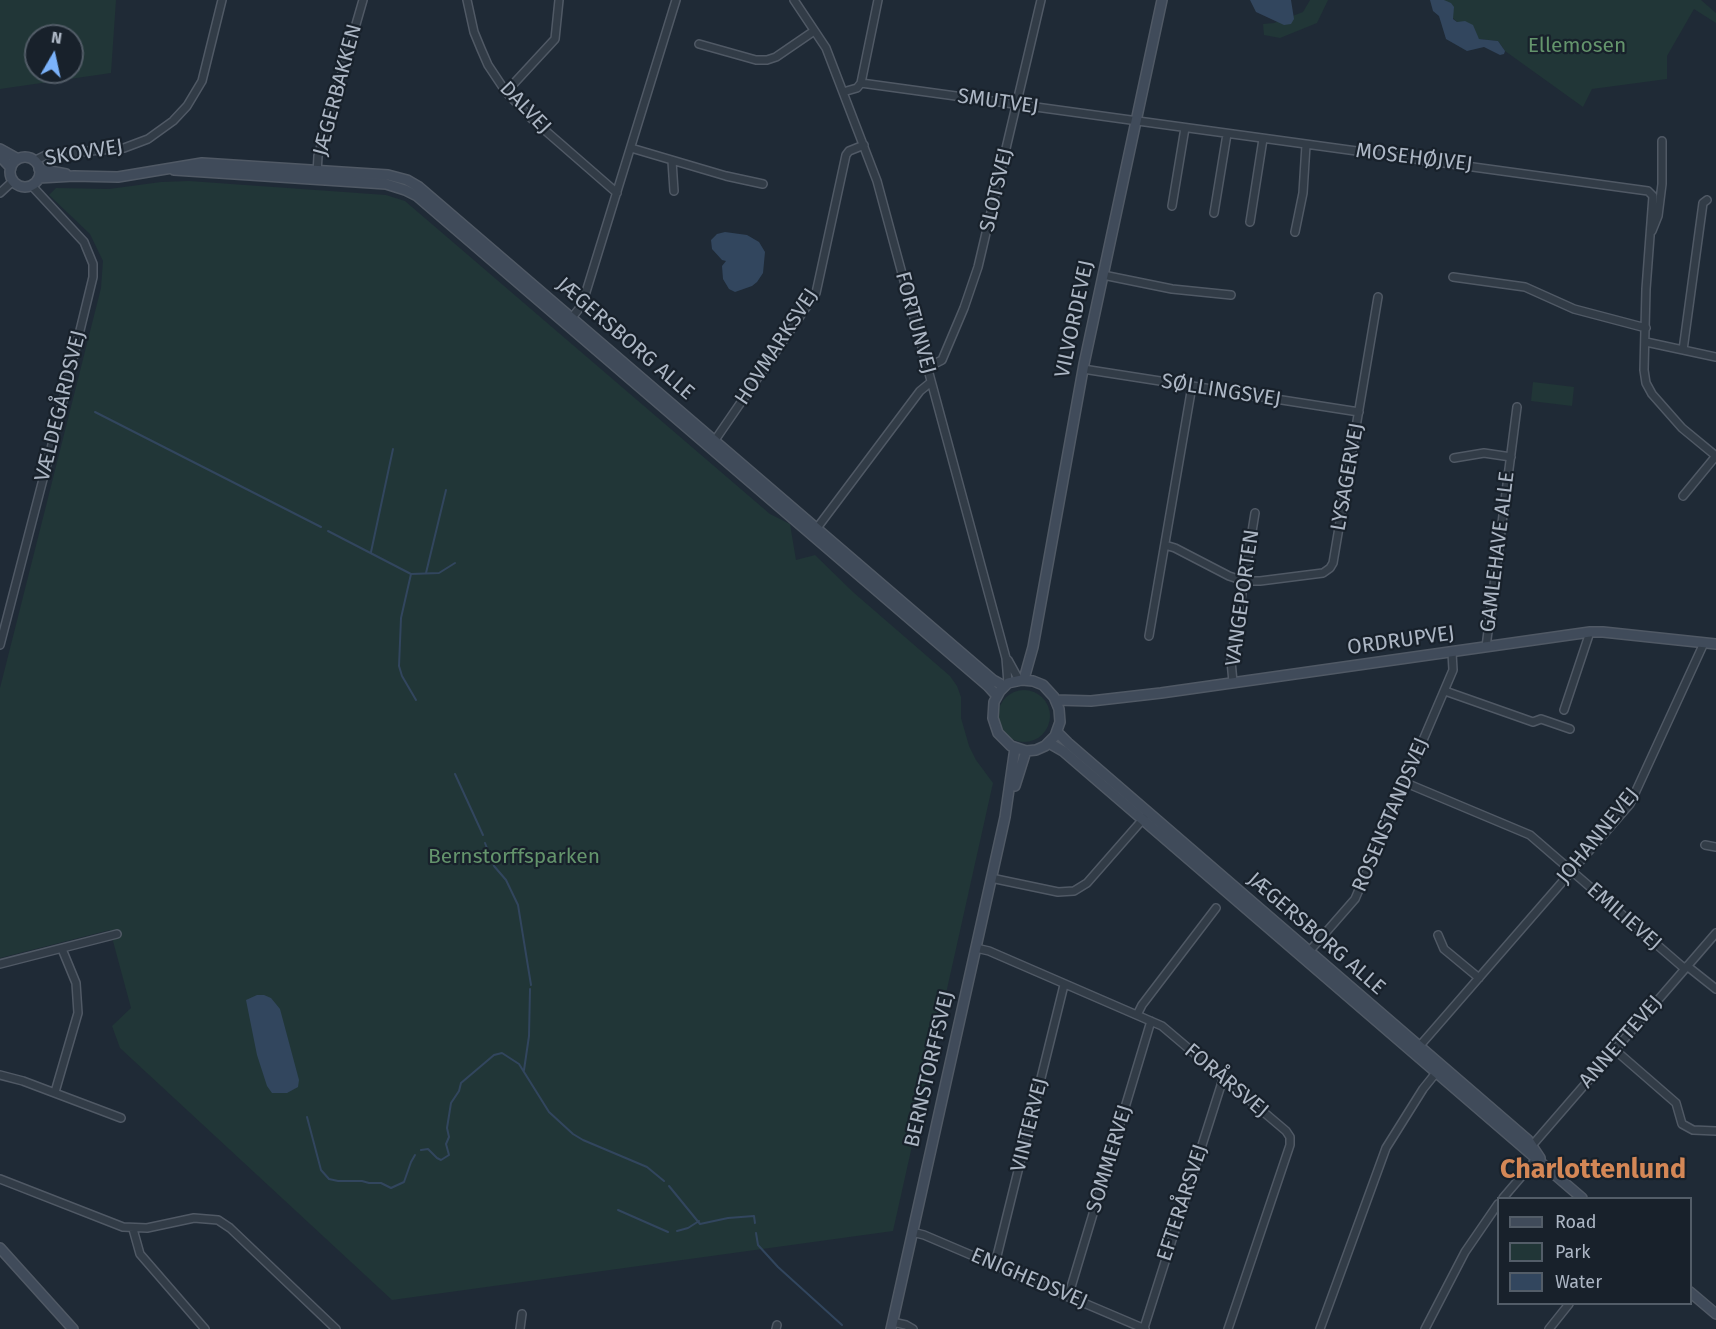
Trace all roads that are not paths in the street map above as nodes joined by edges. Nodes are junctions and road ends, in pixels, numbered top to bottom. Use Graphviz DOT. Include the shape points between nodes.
graph roads {
  1 [pos="222,0"];
  2 [pos="363,0"];
  3 [pos="467,0"];
  4 [pos="559,0"];
  5 [pos="676,0"];
  6 [pos="794,0"];
  7 [pos="878,0"];
  8 [pos="1041,0"];
  9 [pos="1162,0"];
  10 [pos="814,31"];
  11 [pos="699,44"];
  12 [pos="861,83"];
  13 [pos="506,92"];
  14 [pos="843,92"];
  15 [pos="1017,104"];
  16 [pos="1136,122"];
  17 [pos="1185,128"];
  18 [pos="1227,134"];
  19 [pos="1263,139"];
  20 [pos="1662,141"];
  21 [pos="864,145"];
  22 [pos="1306,145"];
  23 [pos="631,148"];
  24 [pos="0,149"];
  25 [pos="0,156"];
  26 [pos="18,159"];
  27 [pos="672,161"];
  28 [pos="11,168"];
  29 [pos="36,173"];
  30 [pos="317,175"];
  31 [pos="13,181"];
  32 [pos="764,184"];
  33 [pos="674,191"];
  34 [pos="0,193"];
  35 [pos="617,193"];
  36 [pos="1707,200"];
  37 [pos="1172,206"];
  38 [pos="1214,213"];
  39 [pos="1250,222"];
  40 [pos="1295,232"];
  41 [pos="1650,233"];
  42 [pos="1103,274"];
  43 [pos="1453,278"];
  44 [pos="1231,295"];
  45 [pos="1378,297"];
  46 [pos="570,321"];
  47 [pos="1646,328"];
  48 [pos="1646,342"];
  49 [pos="1683,350"];
  50 [pos="1716,357"];
  51 [pos="928,367"];
  52 [pos="1083,369"];
  53 [pos="931,382"];
  54 [pos="1192,386"];
  55 [pos="1517,407"];
  56 [pos="1359,412"];
  57 [pos="712,444"];
  58 [pos="1716,456"];
  59 [pos="1511,457"];
  60 [pos="1454,458"];
  61 [pos="1683,496"];
  62 [pos="1255,513"];
  63 [pos="817,528"];
  64 [pos="1165,545"];
  65 [pos="1244,581"];
  66 [pos="1590,632"];
  67 [pos="1149,636"];
  68 [pos="1704,643"];
  69 [pos="1716,644"];
  70 [pos="0,645"];
  71 [pos="1486,647"];
  72 [pos="1452,652"];
  73 [pos="1006,658"];
  74 [pos="1025,680"];
  75 [pos="1233,682"];
  76 [pos="1006,684"];
  77 [pos="1444,691"];
  78 [pos="997,696"];
  79 [pos="1056,700"];
  80 [pos="1091,701"];
  81 [pos="1564,710"];
  82 [pos="1060,714"];
  83 [pos="1570,729"];
  84 [pos="1057,732"];
  85 [pos="1049,743"];
  86 [pos="1015,748"];
  87 [pos="1026,751"];
  88 [pos="1406,783"];
  89 [pos="1145,816"];
  90 [pos="1005,817"];
  91 [pos="1705,845"];
  92 [pos="1716,847"];
  93 [pos="1571,872"];
  94 [pos="991,878"];
  95 [pos="1216,908"];
  96 [pos="1199,915"];
  97 [pos="1206,920"];
  98 [pos="1716,933"];
  99 [pos="117,934"];
  100 [pos="1438,935"];
  101 [pos="976,948"];
  102 [pos="62,949"];
  103 [pos="1306,955"];
  104 [pos="0,964"];
  105 [pos="1686,968"];
  106 [pos="1479,978"];
  107 [pos="1064,985"];
  108 [pos="1716,989"];
  109 [pos="1137,1015"];
  110 [pos="1151,1021"];
  111 [pos="1417,1050"];
  112 [pos="1615,1050"];
  113 [pos="1439,1070"];
  114 [pos="0,1076"];
  115 [pos="1222,1078"];
  116 [pos="55,1092"];
  117 [pos="121,1118"];
  118 [pos="1716,1131"];
  119 [pos="1529,1148"];
  120 [pos="1538,1158"];
  121 [pos="0,1179"];
  122 [pos="1504,1197"];
  123 [pos="1581,1197"];
  124 [pos="1497,1205"];
  125 [pos="133,1229"];
  126 [pos="912,1232"];
  127 [pos="0,1248"];
  128 [pos="995,1264"];
  129 [pos="1692,1294"];
  130 [pos="1068,1297"];
  131 [pos="1568,1305"];
  132 [pos="522,1314"];
  133 [pos="1716,1314"];
  134 [pos="892,1325"];
  135 [pos="73,1329"];
  136 [pos="206,1329"];
  137 [pos="336,1329"];
  138 [pos="520,1329"];
  139 [pos="913,1329"];
  140 [pos="1145,1329"];
  141 [pos="1228,1329"];
  142 [pos="1320,1329"];
  143 [pos="1425,1329"];
  144 [pos="1549,1329"];
  1 -- 29 [label="street, SKOVVEJ" via="202,81 174,121 148,139 124,148 46,155"];
  2 -- 30 [label="street, JÆGERBAKKEN" via="318,156"];
  3 -- 13 [label="street, DALVEJ" via="474,32 488,65"];
  4 -- 13 [label="street" via="555,39"];
  5 -- 23 [label="street"];
  6 -- 10 [label="street, FORTUNVEJ"];
  7 -- 12 [label="street"];
  8 -- 15 [label="street, SLOTSVEJ"];
  9 -- 16 [label="street, VILVORDEVEJ"];
  10 -- 11 [label="street" via="767,60"];
  10 -- 14 [label="street, FORTUNVEJ" via="826,48"];
  12 -- 14 [label="street"];
  12 -- 15 [label="street, SMUTVEJ"];
  13 -- 35 [label="street, DALVEJ"];
  14 -- 21 [label="street, FORTUNVEJ"];
  15 -- 16 [label="street, SMUTVEJ"];
  15 -- 51 [label="street, SLOTSVEJ" via="971,288 942,360"];
  16 -- 17 [label="street, MOSEHØJVEJ"];
  16 -- 42 [label="street, VILVORDEVEJ"];
  17 -- 18 [label="street, MOSEHØJVEJ"];
  17 -- 37 [label="street"];
  18 -- 19 [label="street, MOSEHØJVEJ"];
  18 -- 38 [label="street"];
  19 -- 22 [label="street, MOSEHØJVEJ"];
  19 -- 39 [label="street"];
  20 -- 41 [label="street, MOSEHØJVEJ" via="1658,216"];
  21 -- 51 [label="street, FORTUNVEJ"];
  21 -- 57 [label="street, HOVMARKSVEJ" via="846,154 816,293"];
  22 -- 40 [label="street" via="1303,193"];
  22 -- 41 [label="street, MOSEHØJVEJ" via="1648,191 1653,196"];
  23 -- 27 [label="street"];
  23 -- 35 [label="street"];
  24 -- 26 [label="street"];
  25 -- 28 [label="street"];
  26 -- 28 [label="street"];
  26 -- 29 [label="street" via="28,158"];
  27 -- 32 [label="street"];
  27 -- 33 [label="street"];
  28 -- 31 [label="street"];
  29 -- 30 [label="street, JÆGERSBORG ALLE" via="118,177 166,169"];
  29 -- 31 [label="street" via="21,187"];
  29 -- 70 [label="street, VÆLDEGÅRDSVEJ" via="84,242 93,264 93,277"];
  30 -- 46 [label="street, JÆGERSBORG ALLE" via="388,175 419,186"];
  31 -- 34 [label="street"];
  35 -- 46 [label="street" via="582,306"];
  36 -- 49 [label="street" via="1703,203"];
  41 -- 47 [label="street, MOSEHØJVEJ"];
  42 -- 44 [label="street" via="1172,289"];
  42 -- 52 [label="street, VILVORDEVEJ"];
  43 -- 47 [label="street" via="1525,287 1574,309"];
  45 -- 56 [label="street, LYSAGERVEJ"];
  46 -- 57 [label="street, JÆGERSBORG ALLE"];
  47 -- 48 [label="street, MOSEHØJVEJ"];
  48 -- 49 [label="street"];
  48 -- 58 [label="street, MOSEHØJVEJ" via="1644,370 1652,394 1682,428"];
  49 -- 50 [label="street"];
  51 -- 53 [label="street, FORTUNVEJ"];
  52 -- 54 [label="street, SØLLINGSVEJ"];
  52 -- 74 [label="street, VILVORDEVEJ"];
  53 -- 63 [label="street" via="920,391"];
  53 -- 73 [label="street, FORTUNVEJ"];
  54 -- 56 [label="street, SØLLINGSVEJ"];
  54 -- 64 [label="street"];
  55 -- 59 [label="street, GAMLEHAVE ALLE"];
  56 -- 65 [label="street, LYSAGERVEJ" via="1330,568 1323,573"];
  57 -- 63 [label="street, JÆGERSBORG ALLE"];
  57 -- 78 [label="street, JÆGERSBORG ALLE"];
  58 -- 61 [label="street, MOSEHØJVEJ"];
  59 -- 60 [label="street, GAMLEHAVE ALLE" via="1484,453"];
  59 -- 71 [label="street, GAMLEHAVE ALLE"];
  62 -- 65 [label="street, VANGEPORTEN"];
  63 -- 76 [label="street, JÆGERSBORG ALLE" via="993,680"];
  64 -- 65 [label="street"];
  64 -- 67 [label="street"];
  65 -- 75 [label="street, VANGEPORTEN" via="1231,661"];
  66 -- 68 [label="street, ORDRUPVEJ"];
  66 -- 71 [label="street, ORDRUPVEJ"];
  66 -- 81 [label="street"];
  68 -- 69 [label="street, ORDRUPVEJ"];
  68 -- 93 [label="street, JOHANNEVEJ" via="1635,796"];
  71 -- 72 [label="street, ORDRUPVEJ"];
  72 -- 75 [label="street, ORDRUPVEJ"];
  72 -- 77 [label="street, ROSENSTANDSVEJ" via="1453,670"];
  73 -- 74 [label="street, FORTUNVEJ"];
  73 -- 76 [label="street, FORTUNVEJ"];
  74 -- 76 [label="street"];
  74 -- 79 [label="street" via="1046,688"];
  75 -- 80 [label="street, ORDRUPVEJ"];
  76 -- 78 [label="street"];
  77 -- 83 [label="street" via="1533,722 1541,719"];
  77 -- 88 [label="street, ROSENSTANDSVEJ"];
  78 -- 86 [label="street" via="995,725 1004,740"];
  79 -- 80 [label="street, ORDRUPVEJ"];
  79 -- 82 [label="street"];
  80 -- 82 [label="street, ORDRUPVEJ"];
  82 -- 84 [label="street"];
  84 -- 85 [label="street"];
  84 -- 89 [label="street, JÆGERSBORG ALLE"];
  85 -- 87 [label="street"];
  85 -- 89 [label="street, JÆGERSBORG ALLE"];
  86 -- 87 [label="street"];
  86 -- 90 [label="street, BERNSTORFFSVEJ"];
  87 -- 90 [label="street, BERNSTORFFSVEJ"];
  88 -- 93 [label="street, EMILIEVEJ" via="1530,835"];
  88 -- 103 [label="street, ROSENSTANDSVEJ" via="1355,899"];
  89 -- 94 [label="street" via="1087,883 1074,891 1058,892"];
  89 -- 103 [label="street, JÆGERSBORG ALLE"];
  90 -- 94 [label="street, BERNSTORFFSVEJ"];
  91 -- 92 [label="street"];
  93 -- 105 [label="street, EMILIEVEJ"];
  93 -- 106 [label="street, JOHANNEVEJ"];
  94 -- 101 [label="street, BERNSTORFFSVEJ"];
  95 -- 97 [label="street"];
  96 -- 97 [label="street"];
  97 -- 109 [label="street"];
  98 -- 105 [label="street, ANNETTEVEJ"];
  99 -- 102 [label="street"];
  100 -- 106 [label="street" via="1444,949"];
  101 -- 107 [label="street, FORÅRSVEJ"];
  101 -- 126 [label="street, BERNSTORFFSVEJ"];
  102 -- 104 [label="street"];
  102 -- 116 [label="street" via="76,983 78,1013"];
  103 -- 111 [label="street, JÆGERSBORG ALLE"];
  105 -- 108 [label="street, EMILIEVEJ"];
  105 -- 112 [label="street, ANNETTEVEJ"];
  106 -- 111 [label="street, JOHANNEVEJ"];
  107 -- 109 [label="street, FORÅRSVEJ"];
  107 -- 128 [label="street, VINTERVEJ"];
  109 -- 110 [label="street, FORÅRSVEJ"];
  110 -- 115 [label="street, FORÅRSVEJ"];
  110 -- 130 [label="street, SOMMERVEJ"];
  111 -- 113 [label="street, JÆGERSBORG ALLE"];
  112 -- 118 [label="street" via="1676,1103 1682,1124 1693,1130"];
  112 -- 119 [label="street, ANNETTEVEJ"];
  113 -- 119 [label="street, JÆGERSBORG ALLE"];
  113 -- 142 [label="street" via="1386,1148"];
  114 -- 116 [label="street"];
  115 -- 140 [label="street, EFTERÅRSVEJ"];
  115 -- 141 [label="street, FORÅRSVEJ" via="1290,1137"];
  116 -- 117 [label="street"];
  119 -- 120 [label="street, JÆGERSBORG ALLE"];
  120 -- 122 [label="street"];
  120 -- 123 [label="street, JÆGERSBORG ALLE"];
  121 -- 125 [label="street"];
  124 -- 143 [label="street" via="1465,1252"];
  125 -- 136 [label="street" via="140,1254"];
  125 -- 137 [label="street" via="194,1218 218,1220"];
  126 -- 128 [label="street, ENIGHEDSVEJ"];
  126 -- 134 [label="street, BERNSTORFFSVEJ"];
  127 -- 135 [label="street"];
  128 -- 130 [label="street, ENIGHEDSVEJ"];
  129 -- 133 [label="street"];
  130 -- 140 [label="street, ENIGHEDSVEJ"];
  131 -- 144 [label="street"];
  132 -- 138 [label="street"];
  134 -- 139 [label="street"];
}
